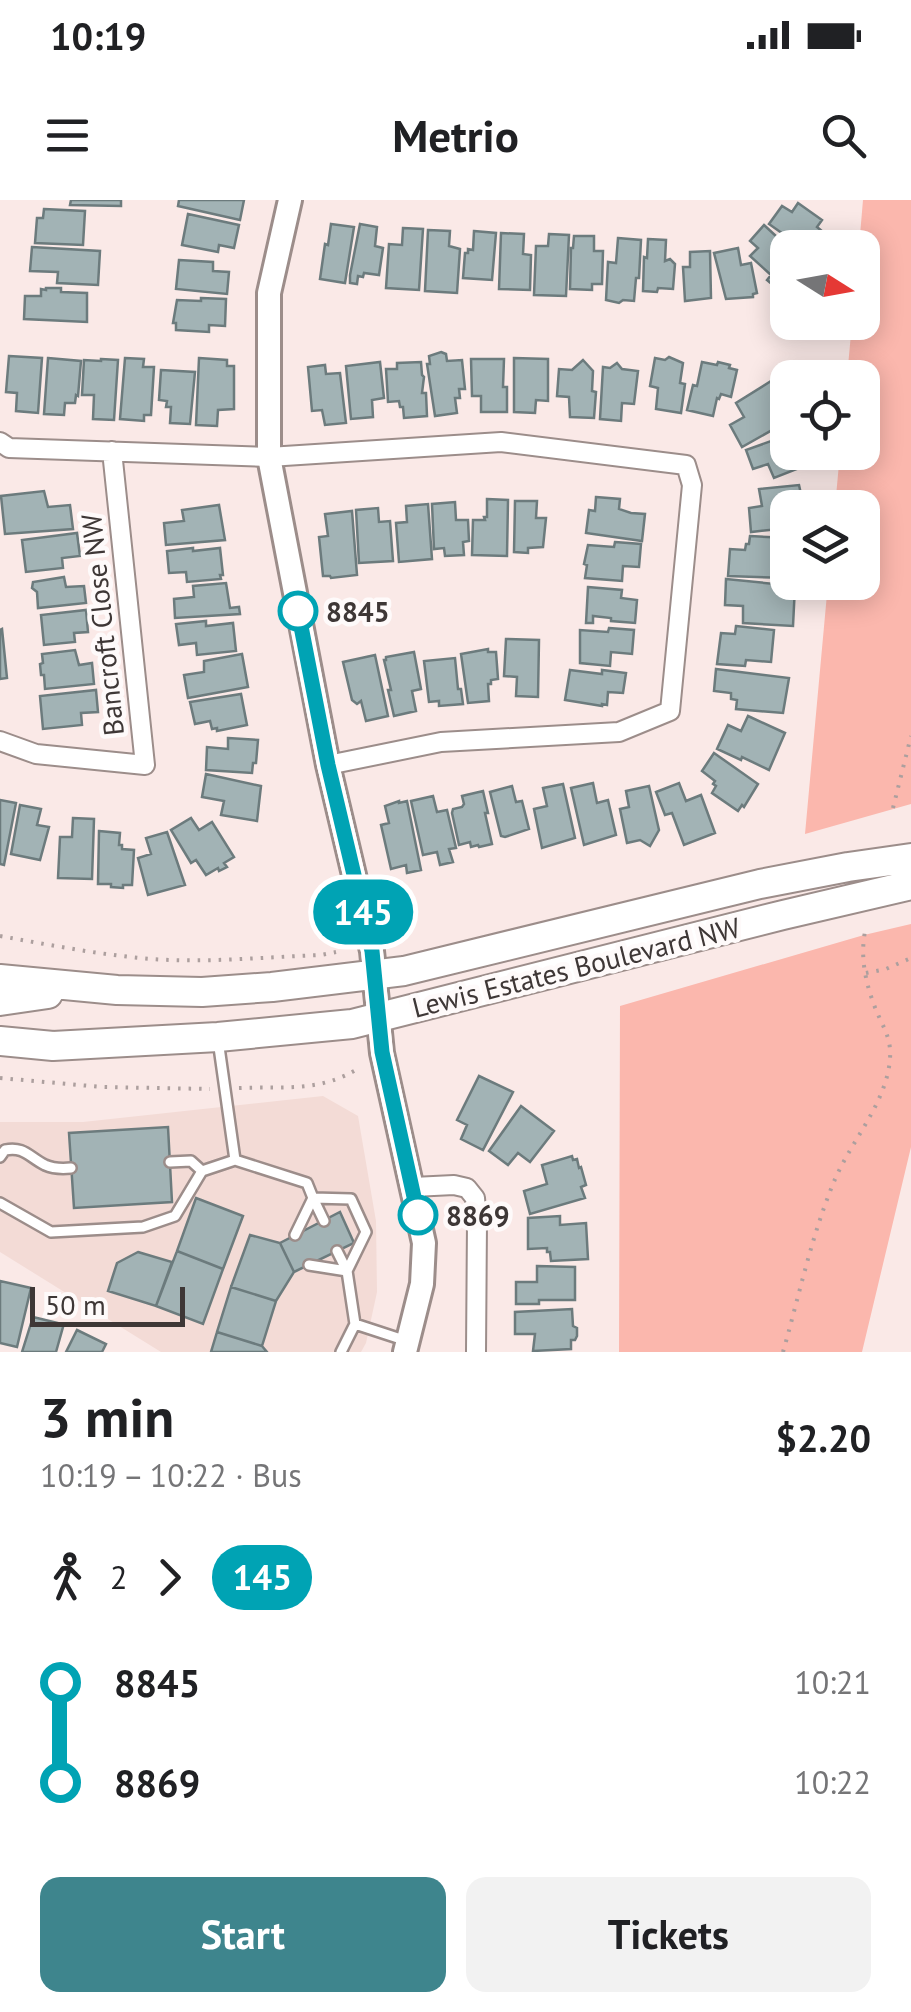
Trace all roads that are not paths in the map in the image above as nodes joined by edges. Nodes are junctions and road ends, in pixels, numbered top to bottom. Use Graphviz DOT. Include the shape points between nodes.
graph roads {
  1 [pos="290,200"];
  2 [pos="0,442"];
  3 [pos="112,451"];
  4 [pos="268,457"];
  5 [pos="0,741"];
  6 [pos="328,765"];
  7 [pos="911,858"];
  8 [pos="911,886"];
  9 [pos="374,974"];
  10 [pos="0,979"];
  11 [pos="84,988"];
  12 [pos="0,1002"];
  13 [pos="379,1018"];
  14 [pos="218,1038"];
  15 [pos="0,1041"];
  16 [pos="0,1157"];
  17 [pos="234,1160"];
  18 [pos="170,1162"];
  19 [pos="71,1168"];
  20 [pos="202,1172"];
  21 [pos="413,1186"];
  22 [pos="313,1198"];
  23 [pos="0,1204"];
  24 [pos="324,1221"];
  25 [pos="295,1235"];
  26 [pos="338,1251"];
  27 [pos="309,1265"];
  28 [pos="347,1271"];
  29 [pos="355,1324"];
  30 [pos="407,1347"];
  31 [pos="340,1352"];
  32 [pos="476,1352"];
  1 -- 4 [label="street" via="269,293"];
  2 -- 3 [label="street" via="8,448"];
  3 -- 4 [label="street"];
  3 -- 5 [label="street, Bancroft Close NW" via="145,765 36,754"];
  4 -- 6 [label="street"];
  4 -- 6 [label="street" via="501,442 686,465 692,485 670,711 620,732 442,742"];
  6 -- 9 [label="street"];
  7 -- 9 [label="main road, Lewis Estates Boulevard NW" via="760,884"];
  8 -- 13 [label="main road, Lewis Estates Boulevard NW"];
  9 -- 11 [label="main road, Lewis Estates Boulevard NW" via="202,992"];
  9 -- 13 [label="street"];
  10 -- 11 [label="main road, Lewis Estates Boulevard NW"];
  11 -- 12 [label="main road"];
  13 -- 14 [label="main road, Lewis Estates Boulevard NW"];
  13 -- 21 [label="street"];
  14 -- 15 [label="main road, Lewis Estates Boulevard NW" via="54,1046"];
  14 -- 17 [label="lane"];
  16 -- 19 [label="lane" via="14,1148 50,1167"];
  17 -- 20 [label="lane"];
  17 -- 22 [label="lane" via="307,1183"];
  18 -- 20 [label="lane" via="191,1161"];
  20 -- 23 [label="lane" via="174,1216 143,1227 50,1232"];
  21 -- 30 [label="street" via="424,1243"];
  21 -- 32 [label="street" via="454,1185 475,1198"];
  22 -- 24 [label="lane"];
  22 -- 25 [label="lane"];
  22 -- 28 [label="lane" via="351,1199 366,1232"];
  26 -- 28 [label="lane"];
  27 -- 28 [label="lane"];
  28 -- 29 [label="lane"];
  29 -- 30 [label="lane"];
  29 -- 31 [label="lane"];
}
